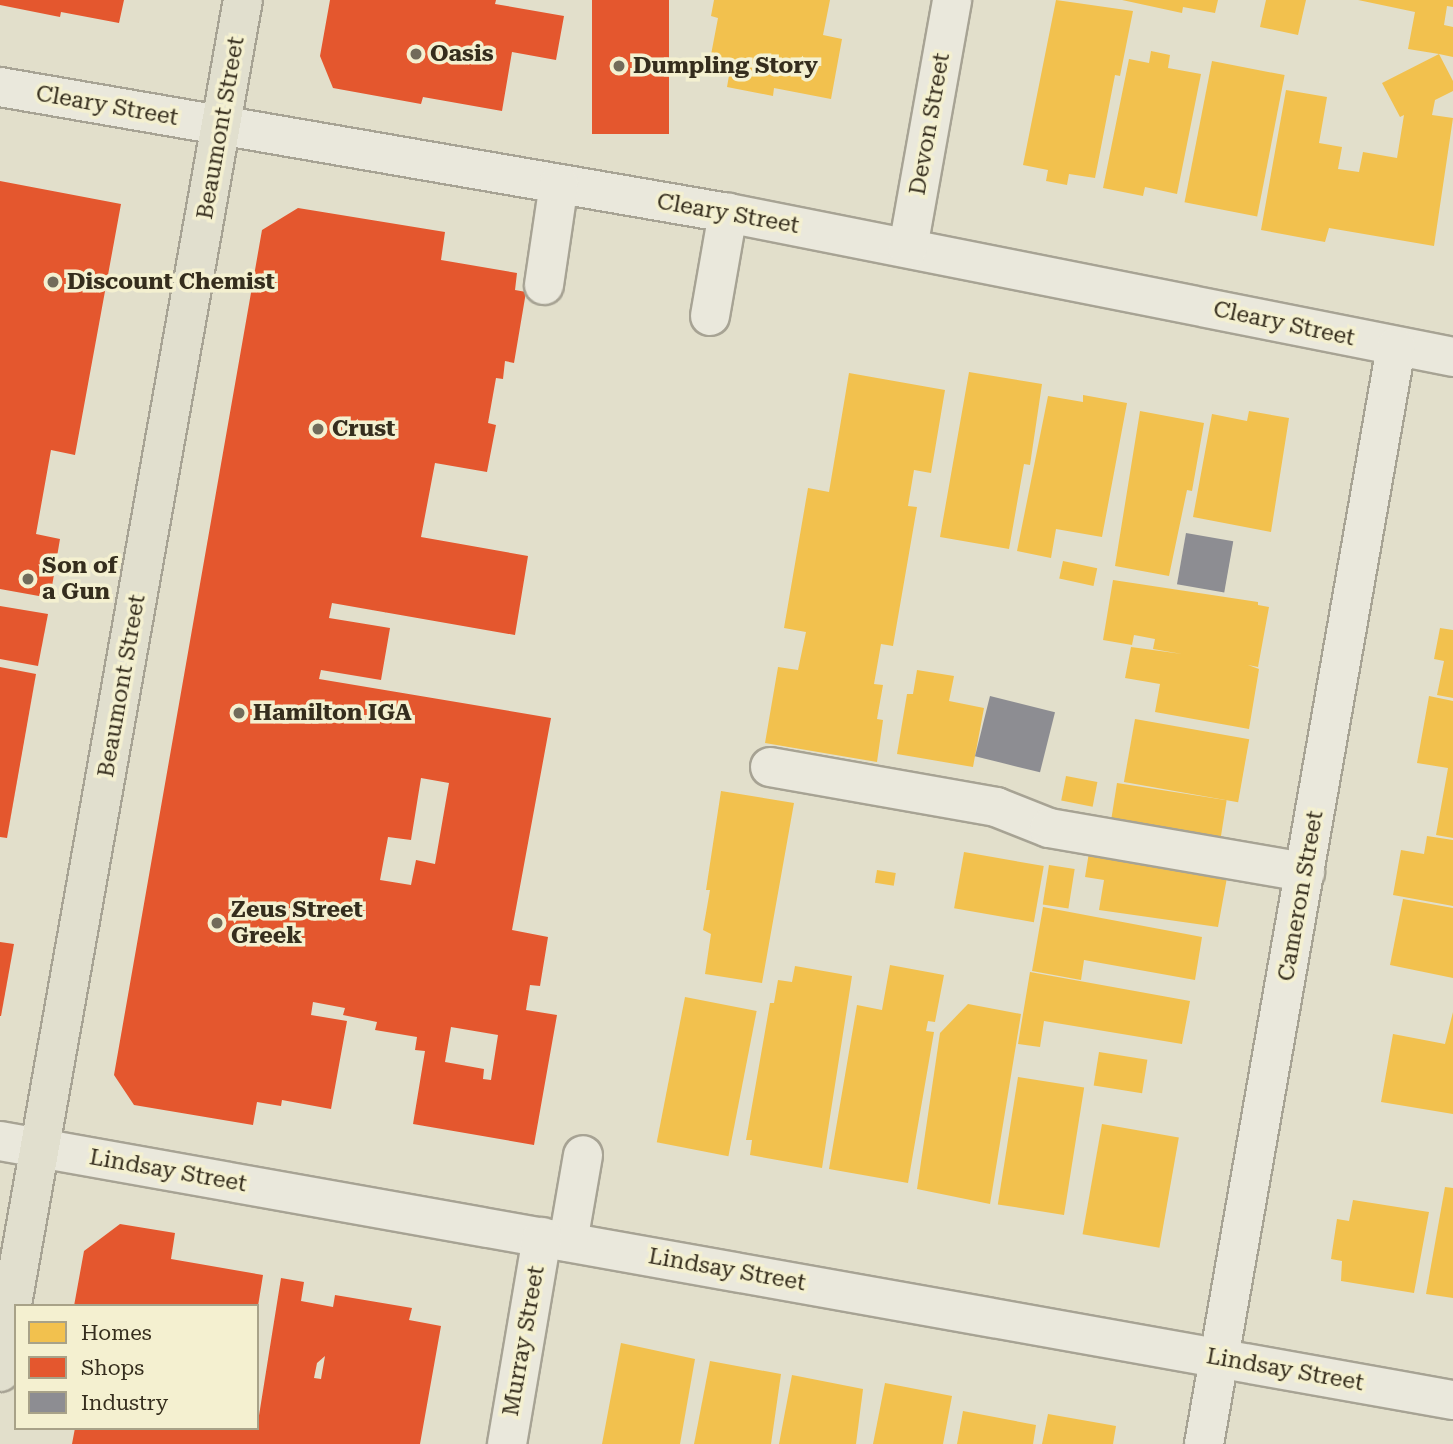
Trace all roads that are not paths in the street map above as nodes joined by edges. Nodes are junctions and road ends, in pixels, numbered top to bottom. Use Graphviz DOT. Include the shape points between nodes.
graph roads {
  1 [pos="243,0"];
  2 [pos="952,0"];
  3 [pos="0,87"];
  4 [pos="221,126"];
  5 [pos="559,184"];
  6 [pos="728,214"];
  7 [pos="908,247"];
  8 [pos="544,285"];
  9 [pos="710,316"];
  10 [pos="1396,347"];
  11 [pos="1453,358"];
  12 [pos="770,767"];
  13 [pos="1306,872"];
  14 [pos="0,1141"];
  15 [pos="41,1148"];
  16 [pos="583,1155"];
  17 [pos="555,1239"];
  18 [pos="1218,1357"];
  19 [pos="0,1372"];
  20 [pos="1453,1400"];
  21 [pos="506,1444"];
  22 [pos="1204,1444"];
  1 -- 4 [label="main road, Beaumont Street"];
  2 -- 7 [label="street, Devon Street"];
  3 -- 4 [label="street, Cleary Street"];
  4 -- 5 [label="street, Cleary Street"];
  4 -- 15 [label="main road, Beaumont Street"];
  5 -- 6 [label="street, Cleary Street"];
  5 -- 8 [label="street"];
  6 -- 7 [label="street, Cleary Street"];
  6 -- 9 [label="street"];
  7 -- 10 [label="street, Cleary Street"];
  10 -- 11 [label="street, Cleary Street"];
  10 -- 13 [label="street, Cameron Street"];
  12 -- 13 [label="street" via="996,807 1049,828"];
  13 -- 18 [label="street, Cameron Street"];
  14 -- 15 [label="street, Lindsay Street"];
  15 -- 17 [label="street, Lindsay Street"];
  15 -- 19 [label="main road, Beaumont Street"];
  16 -- 17 [label="street, Murray Street"];
  17 -- 18 [label="street, Lindsay Street"];
  17 -- 21 [label="street, Murray Street"];
  18 -- 20 [label="street, Lindsay Street"];
  18 -- 22 [label="street, Cameron Street"];
}
